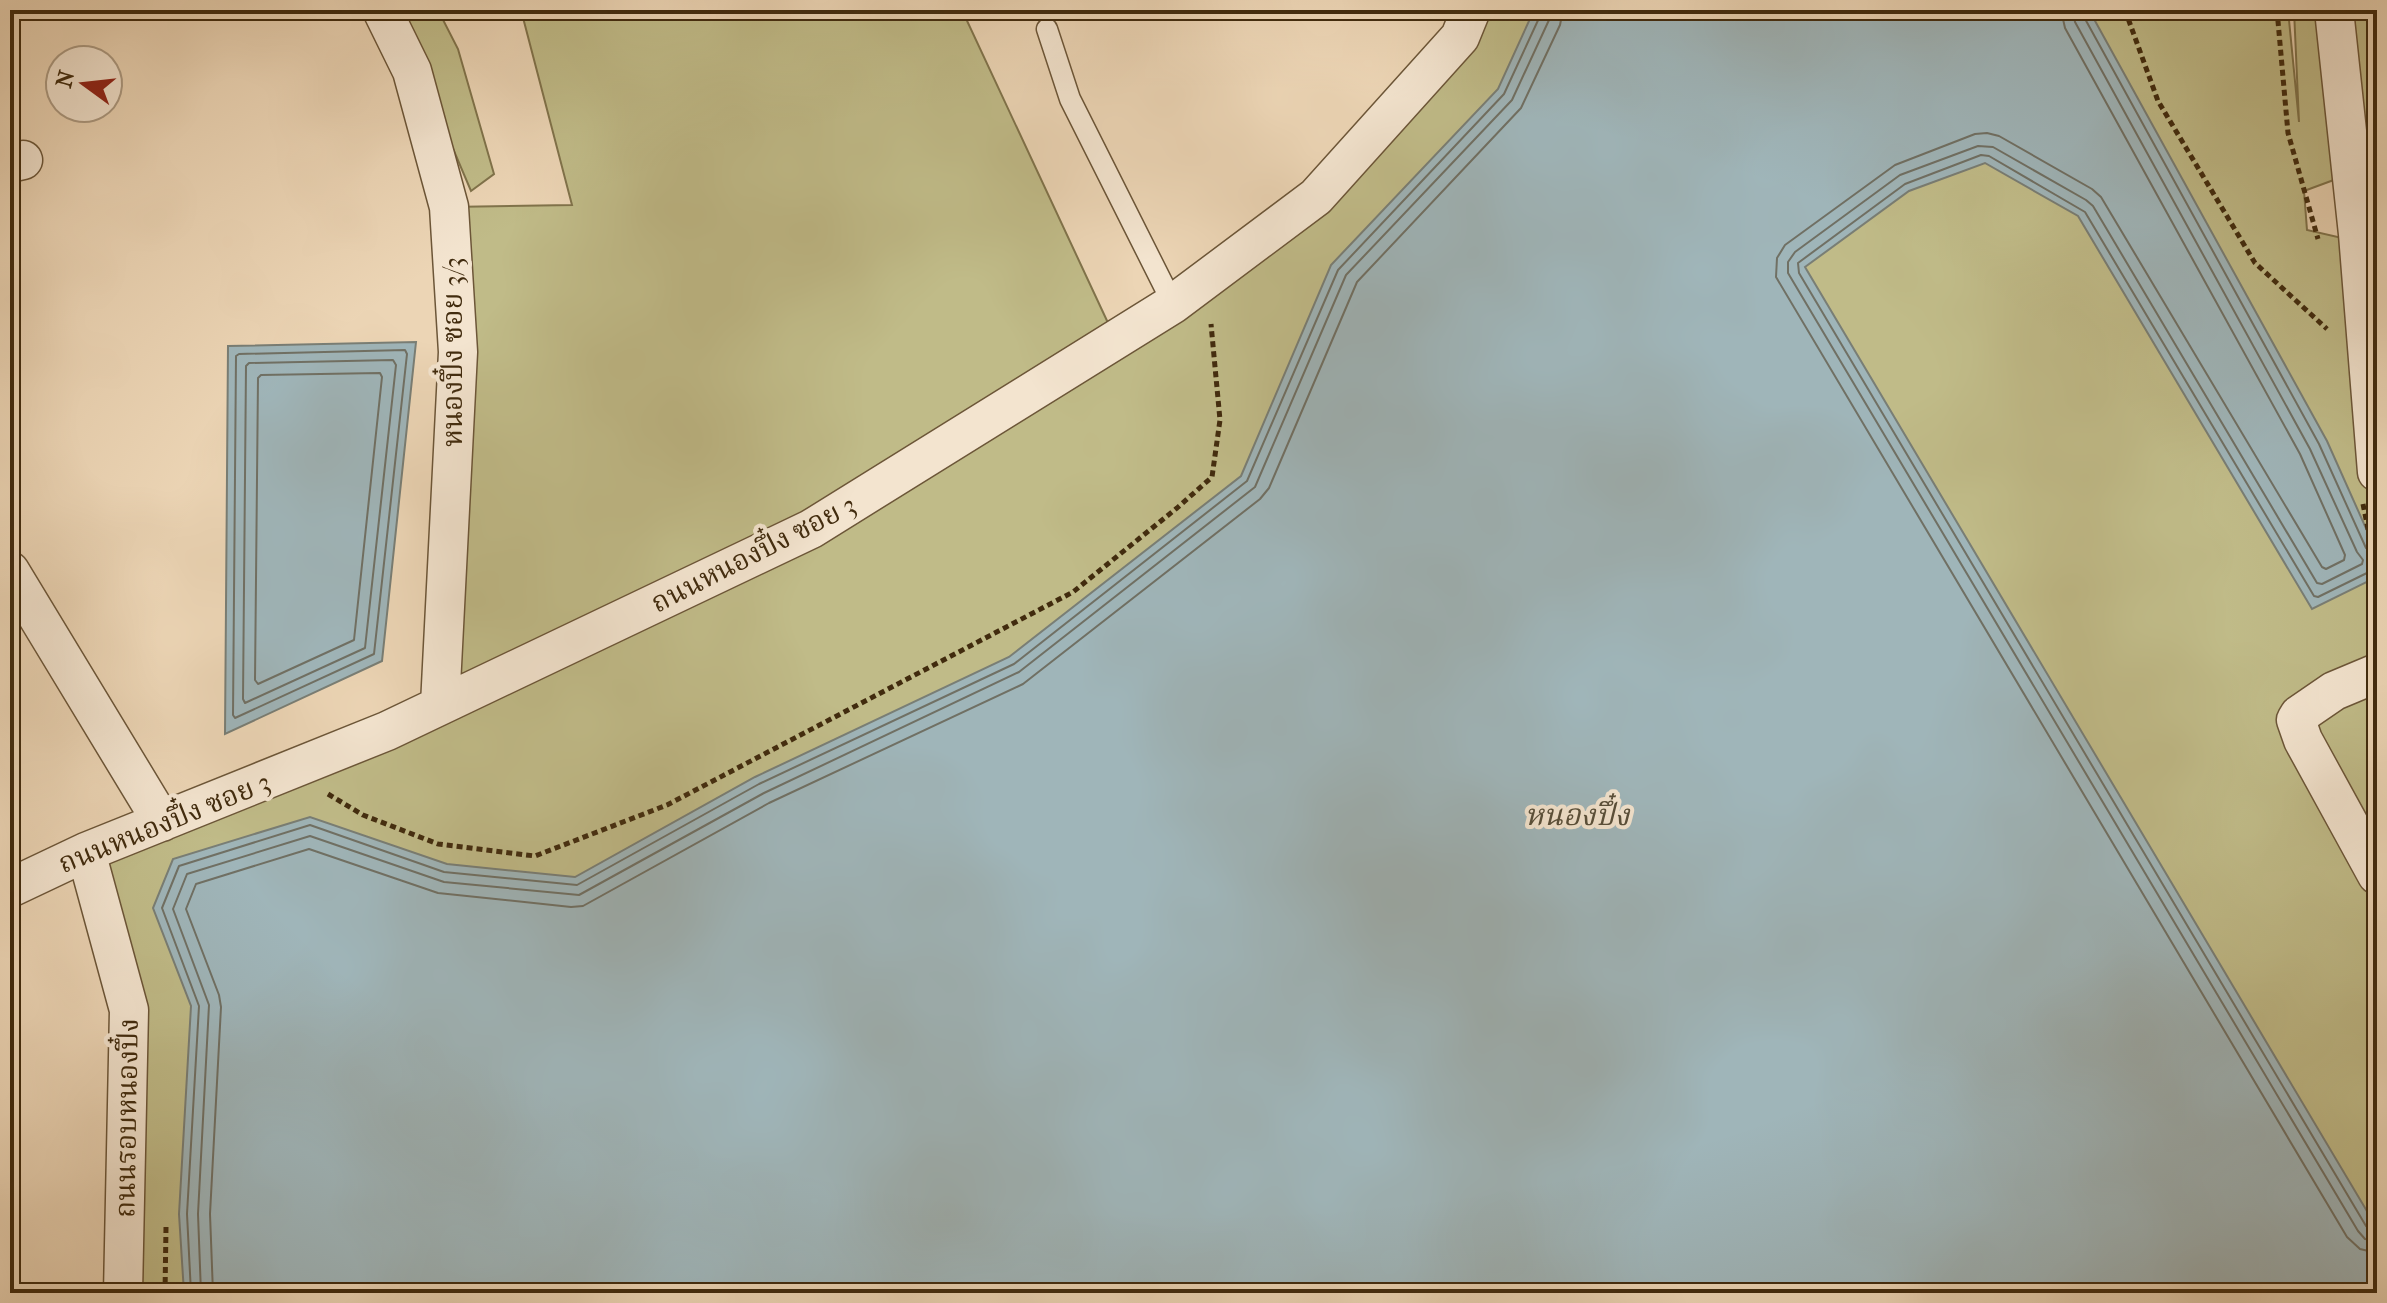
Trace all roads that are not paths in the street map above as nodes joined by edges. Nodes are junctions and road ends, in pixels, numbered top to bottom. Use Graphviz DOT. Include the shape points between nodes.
graph roads {
  1 [pos="382,10"];
  2 [pos="1471,10"];
  3 [pos="2334,10"];
  4 [pos="1047,29"];
  5 [pos="2368,231"];
  6 [pos="1173,304"];
  7 [pos="2377,472"];
  8 [pos="10,571"];
  9 [pos="2377,673"];
  10 [pos="440,705"];
  11 [pos="162,822"];
  12 [pos="86,852"];
  13 [pos="2377,875"];
  14 [pos="10,888"];
  15 [pos="123,1293"];
  1 -- 10 [label="street, หนองปึ๋ง ซอย 3/3" via="412,71 449,207 458,352"];
  2 -- 6 [label="street, ถนนหนองปึ๋ง ซอย 3" via="1460,37 1316,197"];
  3 -- 5 [label="street"];
  4 -- 6 [label="lane" via="1070,99"];
  5 -- 7 [label="street" via="2368,363"];
  6 -- 10 [label="street, ถนนหนองปึ๋ง ซอย 3" via="811,529"];
  8 -- 11 [label="street"];
  9 -- 13 [label="street" via="2334,691 2296,720"];
  10 -- 11 [label="street, ถนนหนองปึ๋ง ซอย 3"];
  11 -- 12 [label="street, ถนนหนองปึ๋ง ซอย 3"];
  12 -- 14 [label="street, ถนนหนองปึ๋ง ซอย 3"];
  12 -- 15 [label="street, ถนนรอบหนองปึ๋ง" via="129,1010"];
}
